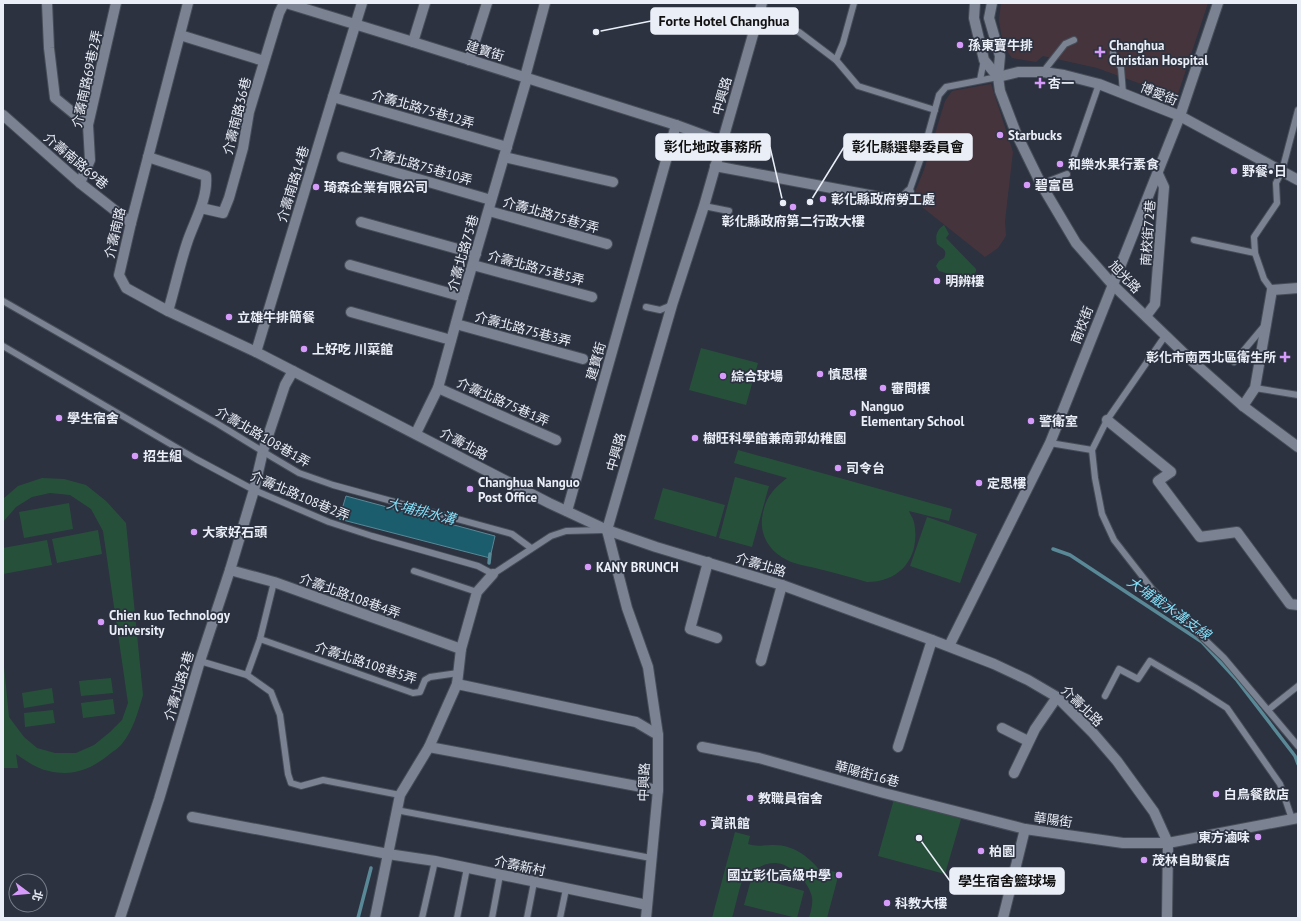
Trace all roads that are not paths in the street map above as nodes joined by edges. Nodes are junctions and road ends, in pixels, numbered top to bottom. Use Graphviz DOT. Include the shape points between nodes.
graph roads {
  1 [pos="47,3"];
  2 [pos="116,3"];
  3 [pos="188,3"];
  4 [pos="285,3"];
  5 [pos="362,3"];
  6 [pos="425,3"];
  7 [pos="486,3"];
  8 [pos="545,3"];
  9 [pos="762,3"];
  10 [pos="854,3"];
  11 [pos="975,3"];
  12 [pos="992,3"];
  13 [pos="1218,3"];
  14 [pos="303,6"];
  15 [pos="757,20"];
  16 [pos="356,24"];
  17 [pos="180,35"];
  18 [pos="1074,40"];
  19 [pos="413,42"];
  20 [pos="1113,53"];
  21 [pos="470,60"];
  22 [pos="836,60"];
  23 [pos="984,60"];
  24 [pos="264,61"];
  25 [pos="1043,72"];
  26 [pos="998,77"];
  27 [pos="526,78"];
  28 [pos="980,80"];
  29 [pos="1099,84"];
  30 [pos="1123,93"];
  31 [pos="332,97"];
  32 [pos="935,110"];
  33 [pos="1298,110"];
  34 [pos="3,115"];
  35 [pos="1180,116"];
  36 [pos="88,125"];
  37 [pos="676,126"];
  38 [pos="722,142"];
  39 [pos="507,147"];
  40 [pos="1074,156"];
  41 [pos="148,157"];
  42 [pos="342,157"];
  43 [pos="504,157"];
  44 [pos="716,166"];
  45 [pos="1282,171"];
  46 [pos="1067,174"];
  47 [pos="1158,174"];
  48 [pos="1298,180"];
  49 [pos="613,182"];
  50 [pos="80,183"];
  51 [pos="1041,184"];
  52 [pos="909,192"];
  53 [pos="491,200"];
  54 [pos="704,206"];
  55 [pos="200,208"];
  56 [pos="489,211"];
  57 [pos="729,211"];
  58 [pos="361,222"];
  59 [pos="131,223"];
  60 [pos="1194,240"];
  61 [pos="607,244"];
  62 [pos="1255,253"];
  63 [pos="476,254"];
  64 [pos="350,265"];
  65 [pos="473,265"];
  66 [pos="1112,284"];
  67 [pos="1297,287"];
  68 [pos="1272,290"];
  69 [pos="463,297"];
  70 [pos="592,297"];
  71 [pos="3,301"];
  72 [pos="672,305"];
  73 [pos="646,307"];
  74 [pos="168,311"];
  75 [pos="351,312"];
  76 [pos="1146,316"];
  77 [pos="456,324"];
  78 [pos="1266,324"];
  79 [pos="1166,336"];
  80 [pos="451,340"];
  81 [pos="3,346"];
  82 [pos="256,352"];
  83 [pos="583,359"];
  84 [pos="1234,362"];
  85 [pos="293,371"];
  86 [pos="438,388"];
  87 [pos="1255,388"];
  88 [pos="1298,395"];
  89 [pos="1243,406"];
  90 [pos="1107,420"];
  91 [pos="416,433"];
  92 [pos="556,440"];
  93 [pos="1050,443"];
  94 [pos="1298,447"];
  95 [pos="1092,450"];
  96 [pos="263,451"];
  97 [pos="254,490"];
  98 [pos="568,511"];
  99 [pos="607,530"];
  100 [pos="531,548"];
  101 [pos="708,562"];
  102 [pos="230,570"];
  103 [pos="414,572"];
  104 [pos="493,574"];
  105 [pos="274,582"];
  106 [pos="782,585"];
  107 [pos="477,592"];
  108 [pos="1298,605"];
  109 [pos="717,638"];
  110 [pos="260,639"];
  111 [pos="932,640"];
  112 [pos="949,646"];
  113 [pos="462,649"];
  114 [pos="761,660"];
  115 [pos="200,661"];
  116 [pos="458,673"];
  117 [pos="247,675"];
  118 [pos="457,684"];
  119 [pos="1298,686"];
  120 [pos="1105,696"];
  121 [pos="1057,697"];
  122 [pos="1268,710"];
  123 [pos="1002,728"];
  124 [pos="658,735"];
  125 [pos="1028,741"];
  126 [pos="1298,746"];
  127 [pos="428,747"];
  128 [pos="702,747"];
  129 [pos="898,747"];
  130 [pos="1014,773"];
  131 [pos="658,790"];
  132 [pos="400,795"];
  133 [pos="396,810"];
  134 [pos="192,817"];
  135 [pos="1295,819"];
  136 [pos="1025,829"];
  137 [pos="1168,843"];
  138 [pos="388,854"];
  139 [pos="651,858"];
  140 [pos="436,861"];
  141 [pos="468,868"];
  142 [pos="500,875"];
  143 [pos="534,882"];
  144 [pos="566,888"];
  145 [pos="647,906"];
  146 [pos="120,918"];
  147 [pos="375,918"];
  148 [pos="422,918"];
  149 [pos="457,918"];
  150 [pos="492,918"];
  151 [pos="527,918"];
  152 [pos="560,918"];
  153 [pos="646,918"];
  154 [pos="1003,918"];
  155 [pos="1167,918"];
  1 -- 36 [label="street" via="55,98"];
  2 -- 36 [label="street, 介壽南路69巷2弄"];
  3 -- 17 [label="street, 介壽南路"];
  4 -- 14 [label="street, 建寶街"];
  4 -- 24 [label="street, 介壽南路36巷" via="279,13"];
  5 -- 16 [label="street, 介壽南路14巷"];
  6 -- 19 [label="street"];
  7 -- 21 [label="street"];
  8 -- 27 [label="street, 介壽北路75巷"];
  9 -- 15 [label="street, 中興路"];
  10 -- 22 [label="lane"];
  11 -- 23 [label="street, 旭光路" via="974,18"];
  12 -- 26 [label="street, 旭光路" via="989,18 1000,56"];
  13 -- 35 [label="street, 南校街"];
  14 -- 16 [label="street, 建寶街"];
  15 -- 22 [label="lane" via="800,32"];
  15 -- 38 [label="street, 中興路"];
  16 -- 19 [label="street, 建寶街"];
  16 -- 31 [label="street, 介壽南路14巷"];
  17 -- 24 [label="street"];
  17 -- 41 [label="street, 介壽南路"];
  18 -- 25 [label="lane" via="1065,44"];
  19 -- 21 [label="street, 建寶街"];
  20 -- 30 [label="lane" via="1121,68"];
  21 -- 27 [label="street, 建寶街"];
  22 -- 32 [label="lane" via="858,86"];
  23 -- 26 [label="street, 旭光路"];
  23 -- 28 [label="lane"];
  24 -- 55 [label="street, 介壽南路36巷" via="249,112 243,148 223,213"];
  25 -- 26 [label="street, 博愛街" via="1018,72"];
  25 -- 29 [label="street, 博愛街"];
  26 -- 28 [label="lane"];
  26 -- 51 [label="street, 旭光路" via="1000,91 1016,133"];
  27 -- 37 [label="street, 建寶街"];
  27 -- 39 [label="street, 介壽北路75巷"];
  28 -- 32 [label="lane" via="946,87"];
  29 -- 30 [label="street, 博愛街"];
  29 -- 40 [label="lane"];
  30 -- 35 [label="street, 博愛街"];
  31 -- 39 [label="street, 介壽北路75巷12弄"];
  31 -- 82 [label="street, 介壽南路14巷"];
  32 -- 52 [label="lane"];
  33 -- 45 [label="lane"];
  34 -- 50 [label="street, 介壽南路69巷"];
  35 -- 45 [label="street, 博愛街"];
  35 -- 47 [label="street, 南校街"];
  36 -- 50 [label="street, 介壽南路69巷2弄" via="90,160"];
  37 -- 38 [label="street, 建寶街"];
  37 -- 98 [label="street, 建寶街"];
  38 -- 44 [label="street, 中興路"];
  39 -- 43 [label="street, 介壽北路75巷"];
  41 -- 55 [label="street" via="206,176 207,183"];
  41 -- 59 [label="street, 介壽南路"];
  42 -- 53 [label="street, 介壽北路75巷10弄"];
  43 -- 49 [label="street"];
  43 -- 53 [label="street, 介壽北路75巷"];
  44 -- 52 [label="street" via="901,200"];
  44 -- 54 [label="street, 中興路"];
  45 -- 48 [label="street, 博愛街"];
  45 -- 62 [label="lane" via="1276,183 1278,203 1254,237"];
  46 -- 51 [label="lane"];
  47 -- 66 [label="street, 南校街"];
  47 -- 76 [label="street, 南校街72巷" via="1164,187 1155,304"];
  50 -- 59 [label="street, 介壽南路69巷"];
  51 -- 66 [label="street, 旭光路" via="1076,242"];
  53 -- 56 [label="street, 介壽北路75巷"];
  54 -- 57 [label="lane"];
  54 -- 72 [label="street, 中興路"];
  55 -- 74 [label="street"];
  56 -- 61 [label="street, 介壽北路75巷7弄"];
  56 -- 63 [label="street, 介壽北路75巷"];
  58 -- 63 [label="street"];
  59 -- 74 [label="street, 介壽南路" via="119,275 126,288"];
  60 -- 62 [label="lane"];
  62 -- 68 [label="lane" via="1264,279"];
  63 -- 65 [label="street, 介壽北路75巷"];
  64 -- 69 [label="street"];
  65 -- 69 [label="street, 介壽北路75巷"];
  65 -- 70 [label="street, 介壽北路75巷5弄"];
  66 -- 76 [label="street, 旭光路"];
  66 -- 93 [label="street, 南校街"];
  67 -- 68 [label="street"];
  68 -- 78 [label="street"];
  69 -- 77 [label="street, 介壽北路75巷"];
  71 -- 96 [label="lane, 介壽北路108巷1弄"];
  72 -- 73 [label="lane" via="660,310"];
  72 -- 99 [label="street, 中興路"];
  74 -- 82 [label="street, 介壽南路"];
  75 -- 80 [label="street"];
  76 -- 79 [label="street, 旭光路"];
  77 -- 80 [label="street, 介壽北路75巷"];
  77 -- 83 [label="street, 介壽北路75巷3弄"];
  78 -- 84 [label="lane"];
  78 -- 87 [label="street"];
  79 -- 89 [label="street, 旭光路"];
  79 -- 90 [label="lane"];
  80 -- 86 [label="street, 介壽北路75巷"];
  81 -- 97 [label="lane, 介壽北路108巷2弄"];
  82 -- 85 [label="street, 介壽南路"];
  85 -- 91 [label="street, 介壽北路"];
  85 -- 96 [label="street, 介壽北路2巷" via="284,385"];
  86 -- 91 [label="street, 介壽北路75巷"];
  86 -- 92 [label="street, 介壽北路75巷1弄"];
  87 -- 88 [label="lane"];
  87 -- 89 [label="street"];
  89 -- 94 [label="street, 旭光路"];
  90 -- 95 [label="lane"];
  90 -- 108 [label="street" via="1171,472 1158,481 1200,537 1237,532 1290,604"];
  91 -- 98 [label="street, 介壽北路"];
  93 -- 95 [label="lane"];
  93 -- 112 [label="street, 南校街"];
  95 -- 122 [label="lane" via="1102,514 1114,540 1154,590 1224,658"];
  96 -- 97 [label="street, 介壽北路2巷"];
  96 -- 100 [label="lane, 介壽北路108巷1弄" via="299,472 333,485 512,534"];
  97 -- 102 [label="street, 介壽北路2巷"];
  97 -- 104 [label="lane, 介壽北路108巷2弄" via="329,522 478,566"];
  98 -- 99 [label="street, 介壽北路"];
  99 -- 100 [label="lane" via="566,531 551,536"];
  99 -- 101 [label="street, 介壽北路"];
  99 -- 124 [label="street, 中興路" via="627,608 648,667"];
  100 -- 104 [label="lane"];
  101 -- 106 [label="street, 介壽北路"];
  101 -- 109 [label="street" via="690,630"];
  102 -- 105 [label="street, 介壽北路108巷4弄"];
  102 -- 115 [label="street, 介壽北路2巷"];
  103 -- 107 [label="lane"];
  104 -- 107 [label="street"];
  105 -- 110 [label="lane"];
  105 -- 113 [label="street, 介壽北路108巷4弄"];
  106 -- 111 [label="street, 介壽北路"];
  106 -- 114 [label="street"];
  107 -- 113 [label="street"];
  110 -- 116 [label="lane, 介壽北路108巷5弄" via="413,693 420,692 425,680 430,677"];
  110 -- 117 [label="lane"];
  111 -- 112 [label="street, 介壽北路"];
  111 -- 129 [label="street"];
  112 -- 121 [label="street, 介壽北路" via="1028,680"];
  113 -- 116 [label="street"];
  115 -- 117 [label="lane"];
  115 -- 146 [label="street, 介壽北路2巷"];
  116 -- 118 [label="street"];
  117 -- 132 [label="lane" via="272,692 280,716 291,783 301,786 323,780"];
  118 -- 124 [label="street" via="636,722"];
  118 -- 127 [label="street"];
  119 -- 122 [label="lane"];
  120 -- 135 [label="lane" via="1119,670 1138,679 1150,661 1227,708 1280,784"];
  121 -- 125 [label="street"];
  121 -- 137 [label="street, 介壽北路" via="1117,761 1154,812"];
  122 -- 126 [label="lane"];
  123 -- 125 [label="street"];
  124 -- 131 [label="street, 中興路"];
  125 -- 130 [label="street"];
  127 -- 131 [label="street"];
  127 -- 132 [label="street"];
  128 -- 136 [label="street, 華陽街16巷" via="759,758"];
  131 -- 139 [label="street, 中興路"];
  132 -- 133 [label="street"];
  133 -- 138 [label="street"];
  133 -- 139 [label="lane"];
  134 -- 138 [label="street, 介壽新村"];
  135 -- 137 [label="street, 華陽街"];
  136 -- 137 [label="street, 華陽街" via="1123,843"];
  136 -- 154 [label="street, 華陽街"];
  137 -- 155 [label="street"];
  138 -- 140 [label="street, 介壽新村"];
  138 -- 147 [label="street"];
  139 -- 145 [label="street, 中興路"];
  140 -- 141 [label="street, 介壽新村"];
  140 -- 148 [label="lane"];
  141 -- 142 [label="street, 介壽新村"];
  141 -- 149 [label="lane"];
  142 -- 143 [label="street, 介壽新村"];
  142 -- 150 [label="lane"];
  143 -- 144 [label="street, 介壽新村"];
  143 -- 151 [label="lane"];
  144 -- 145 [label="street, 介壽新村"];
  144 -- 152 [label="lane"];
  145 -- 153 [label="street, 中興路"];
}
